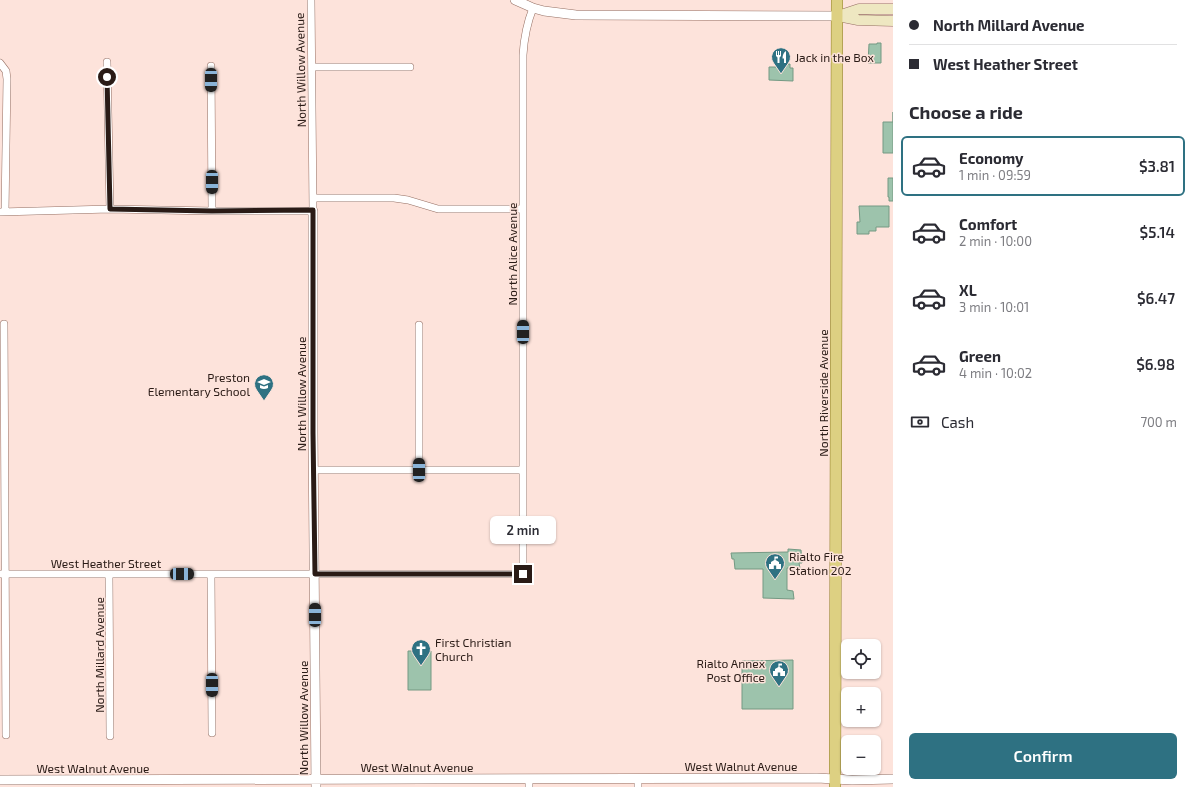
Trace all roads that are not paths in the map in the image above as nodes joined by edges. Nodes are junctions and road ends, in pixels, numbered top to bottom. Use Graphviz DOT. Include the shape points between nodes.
graph roads {
  1 [pos="311,0"];
  2 [pos="515,0"];
  3 [pos="838,0"];
  4 [pos="533,8"];
  5 [pos="893,9"];
  6 [pos="838,16"];
  7 [pos="893,21"];
  8 [pos="107,62"];
  9 [pos="1,64"];
  10 [pos="211,66"];
  11 [pos="312,67"];
  12 [pos="410,67"];
  13 [pos="313,198"];
  14 [pos="110,209"];
  15 [pos="523,209"];
  16 [pos="313,210"];
  17 [pos="212,211"];
  18 [pos="3,212"];
  19 [pos="4,324"];
  20 [pos="418,325"];
  21 [pos="313,470"];
  22 [pos="419,470"];
  23 [pos="523,470"];
  24 [pos="2,471"];
  25 [pos="2,574"];
  26 [pos="110,574"];
  27 [pos="211,574"];
  28 [pos="315,574"];
  29 [pos="523,574"];
  30 [pos="212,733"];
  31 [pos="6,735"];
  32 [pos="110,736"];
  33 [pos="893,779"];
  34 [pos="0,780"];
  35 [pos="316,783"];
  36 [pos="529,783"];
  37 [pos="638,783"];
  38 [pos="835,783"];
  1 -- 11 [label="street, North Willow Avenue"];
  2 -- 4 [label="street"];
  3 -- 6 [label="main road, North Riverside Avenue"];
  4 -- 6 [label="street" via="576,15"];
  4 -- 15 [label="street, North Alice Avenue" via="524,40 523,55"];
  5 -- 6 [label="main road" via="859,9"];
  6 -- 7 [label="main road" via="858,20"];
  6 -- 38 [label="main road, North Riverside Avenue"];
  8 -- 14 [label="street"];
  9 -- 18 [label="street" via="6,71 7,79"];
  10 -- 17 [label="street"];
  11 -- 12 [label="street"];
  11 -- 13 [label="street, North Willow Avenue"];
  13 -- 15 [label="street" via="394,198 438,209"];
  13 -- 16 [label="street, North Willow Avenue"];
  14 -- 17 [label="street"];
  14 -- 18 [label="street"];
  15 -- 23 [label="street, North Alice Avenue"];
  16 -- 17 [label="street"];
  16 -- 21 [label="street, North Willow Avenue"];
  19 -- 24 [label="street"];
  20 -- 22 [label="street"];
  21 -- 22 [label="street"];
  21 -- 28 [label="street, North Willow Avenue"];
  22 -- 23 [label="street"];
  23 -- 29 [label="street, North Alice Avenue"];
  24 -- 25 [label="street"];
  25 -- 26 [label="street, West Heather Street"];
  25 -- 31 [label="street"];
  26 -- 27 [label="street, West Heather Street"];
  26 -- 32 [label="street, North Millard Avenue"];
  27 -- 28 [label="street, West Heather Street"];
  27 -- 30 [label="street"];
  28 -- 29 [label="street, West Heather Street"];
  28 -- 35 [label="street, North Willow Avenue"];
  33 -- 38 [label="street, West Walnut Avenue"];
  34 -- 35 [label="street, West Walnut Avenue"];
  35 -- 36 [label="street, West Walnut Avenue"];
  36 -- 37 [label="street, West Walnut Avenue"];
  37 -- 38 [label="street, West Walnut Avenue" via="817,778"];
}
